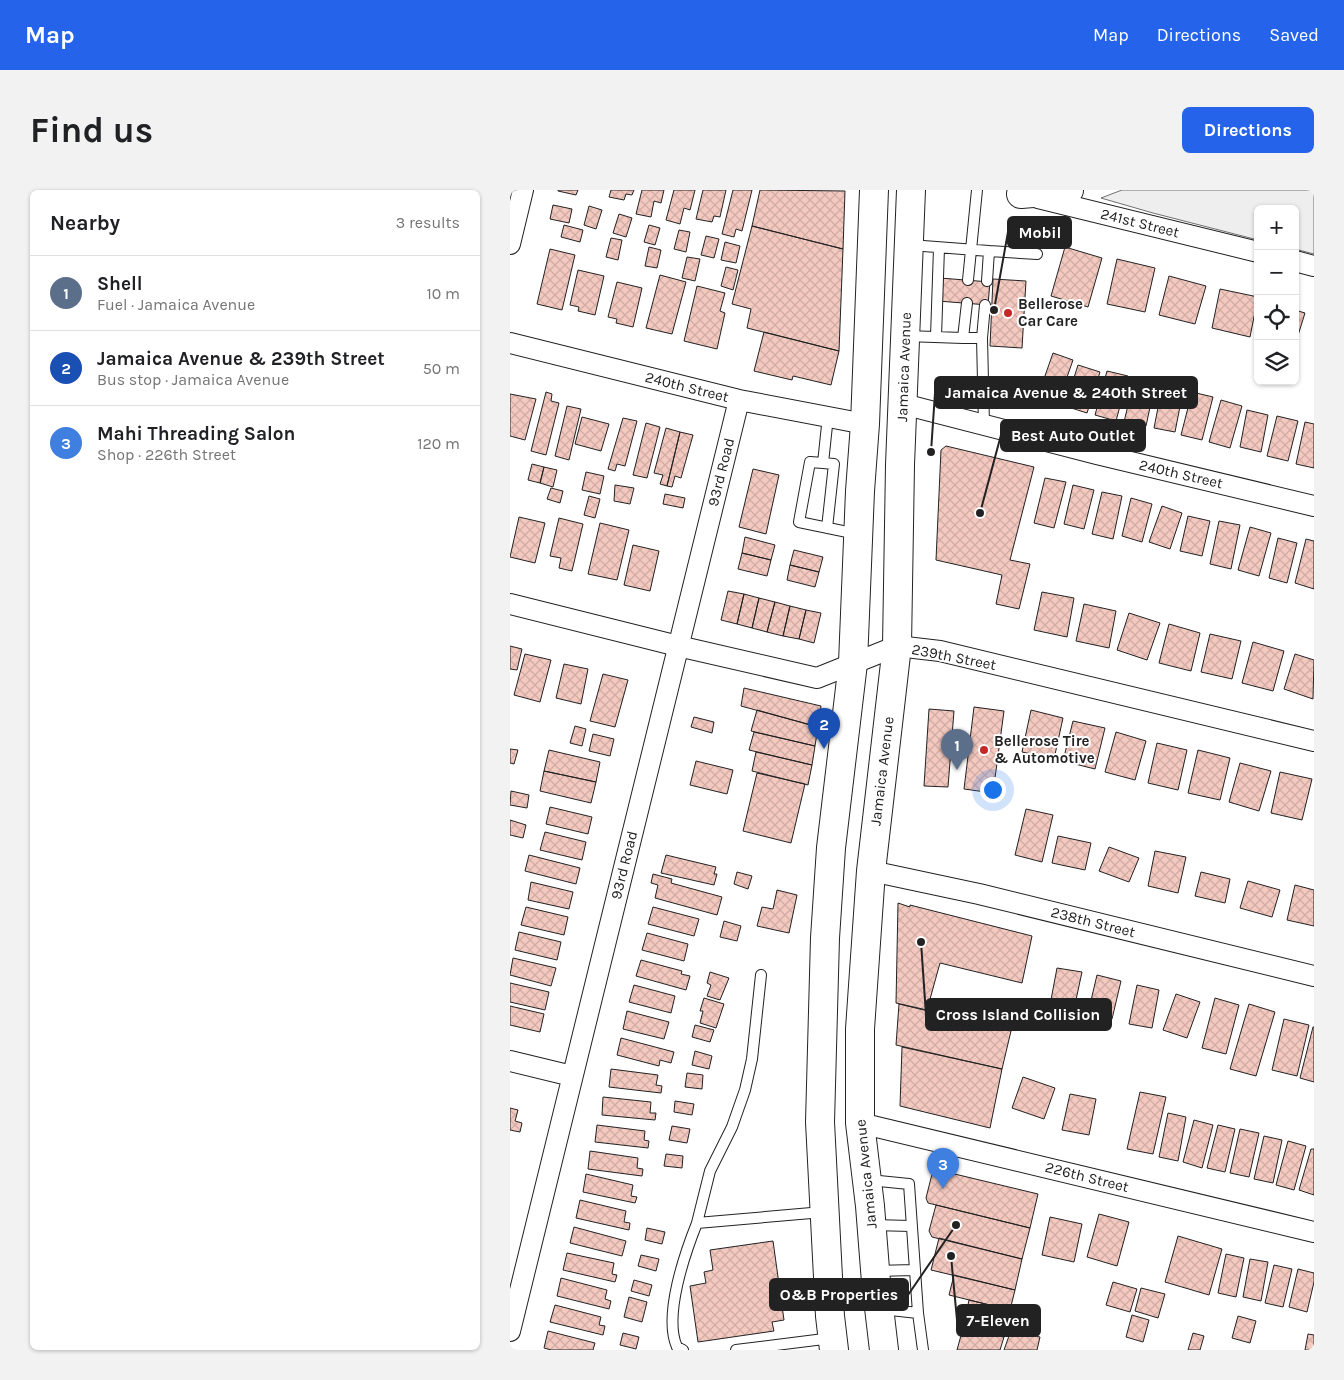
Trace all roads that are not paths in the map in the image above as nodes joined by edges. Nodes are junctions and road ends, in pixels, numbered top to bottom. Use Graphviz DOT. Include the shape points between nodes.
graph roads {
  1 [pos="523,190"];
  2 [pos="874,190"];
  3 [pos="912,190"];
  4 [pos="976,190"];
  5 [pos="1069,190"];
  6 [pos="1021,194"];
  7 [pos="510,244"];
  8 [pos="909,245"];
  9 [pos="939,248"];
  10 [pos="971,250"];
  11 [pos="989,251"];
  12 [pos="1254,251"];
  13 [pos="1037,254"];
  14 [pos="1299,262"];
  15 [pos="1314,266"];
  16 [pos="968,280"];
  17 [pos="986,281"];
  18 [pos="967,303"];
  19 [pos="985,305"];
  20 [pos="905,336"];
  21 [pos="936,337"];
  22 [pos="963,338"];
  23 [pos="982,338"];
  24 [pos="510,343"];
  25 [pos="738,400"];
  26 [pos="903,404"];
  27 [pos="828,416"];
  28 [pos="865,424"];
  29 [pos="984,425"];
  30 [pos="823,463"];
  31 [pos="1314,506"];
  32 [pos="827,528"];
  33 [pos="858,534"];
  34 [pos="510,604"];
  35 [pos="678,646"];
  36 [pos="897,646"];
  37 [pos="853,663"];
  38 [pos="1314,741"];
  39 [pos="871,871"];
  40 [pos="761,975"];
  41 [pos="1314,976"];
  42 [pos="510,1061"];
  43 [pos="572,1076"];
  44 [pos="860,1123"];
  45 [pos="867,1180"];
  46 [pos="824,1212"];
  47 [pos="697,1223"];
  48 [pos="872,1225"];
  49 [pos="911,1226"];
  50 [pos="1314,1232"];
  51 [pos="875,1270"];
  52 [pos="914,1270"];
  53 [pos="879,1309"];
  54 [pos="918,1313"];
  55 [pos="510,1331"];
  56 [pos="833,1344"];
  57 [pos="683,1350"];
  58 [pos="736,1350"];
  59 [pos="884,1350"];
  60 [pos="923,1350"];
  1 -- 7 [label="street"];
  2 -- 28 [label="main road"];
  3 -- 8 [label="main road, Jamaica Avenue"];
  4 -- 10 [label="lane"];
  5 -- 6 [label="main road"];
  6 -- 12 [label="street, 241st Street"];
  8 -- 9 [label="lane"];
  8 -- 20 [label="main road, Jamaica Avenue"];
  9 -- 10 [label="lane"];
  9 -- 21 [label="lane"];
  10 -- 11 [label="lane"];
  10 -- 16 [label="lane"];
  11 -- 13 [label="lane"];
  11 -- 17 [label="lane"];
  14 -- 15 [label="street"];
  18 -- 22 [label="lane"];
  19 -- 23 [label="lane"];
  20 -- 21 [label="lane"];
  20 -- 26 [label="main road, Jamaica Avenue"];
  21 -- 22 [label="lane"];
  22 -- 23 [label="lane"];
  23 -- 29 [label="lane"];
  24 -- 25 [label="street, 240th Street"];
  25 -- 27 [label="street, 240th Street"];
  25 -- 35 [label="street, 93rd Road"];
  26 -- 29 [label="street, 240th Street"];
  26 -- 36 [label="main road, Jamaica Avenue"];
  27 -- 28 [label="street, 240th Street"];
  27 -- 30 [label="lane"];
  28 -- 33 [label="main road"];
  29 -- 31 [label="street, 240th Street"];
  30 -- 32 [label="lane" via="834,464"];
  30 -- 32 [label="lane" via="810,462 799,522"];
  32 -- 33 [label="lane"];
  33 -- 37 [label="main road"];
  34 -- 35 [label="street, 239th Street"];
  35 -- 37 [label="street, 239th Street" via="817,678"];
  35 -- 43 [label="street, 93rd Road"];
  36 -- 37 [label="street, 239th Street"];
  36 -- 38 [label="street, 239th Street" via="940,651"];
  36 -- 39 [label="main road, Jamaica Avenue"];
  37 -- 46 [label="main road" via="831,848 825,938 820,1122"];
  39 -- 41 [label="street, 238th Street" via="989,896"];
  39 -- 44 [label="main road, Jamaica Avenue" via="860,1029"];
  40 -- 47 [label="lane" via="752,1059 745,1090 732,1127 710,1171"];
  42 -- 43 [label="street"];
  43 -- 55 [label="street, 93rd Road"];
  44 -- 45 [label="main road, Jamaica Avenue"];
  44 -- 50 [label="street, 226th Street"];
  45 -- 48 [label="main road, Jamaica Avenue"];
  45 -- 49 [label="lane" via="908,1184"];
  46 -- 47 [label="lane"];
  46 -- 56 [label="main road"];
  47 -- 57 [label="lane" via="682,1263 671,1322 673,1338 677,1347"];
  48 -- 49 [label="lane"];
  48 -- 51 [label="main road, Jamaica Avenue"];
  49 -- 52 [label="lane"];
  51 -- 52 [label="lane"];
  51 -- 53 [label="main road, Jamaica Avenue"];
  52 -- 54 [label="lane"];
  53 -- 54 [label="lane"];
  53 -- 59 [label="main road, Jamaica Avenue"];
  54 -- 60 [label="lane"];
  56 -- 58 [label="lane"];
}
